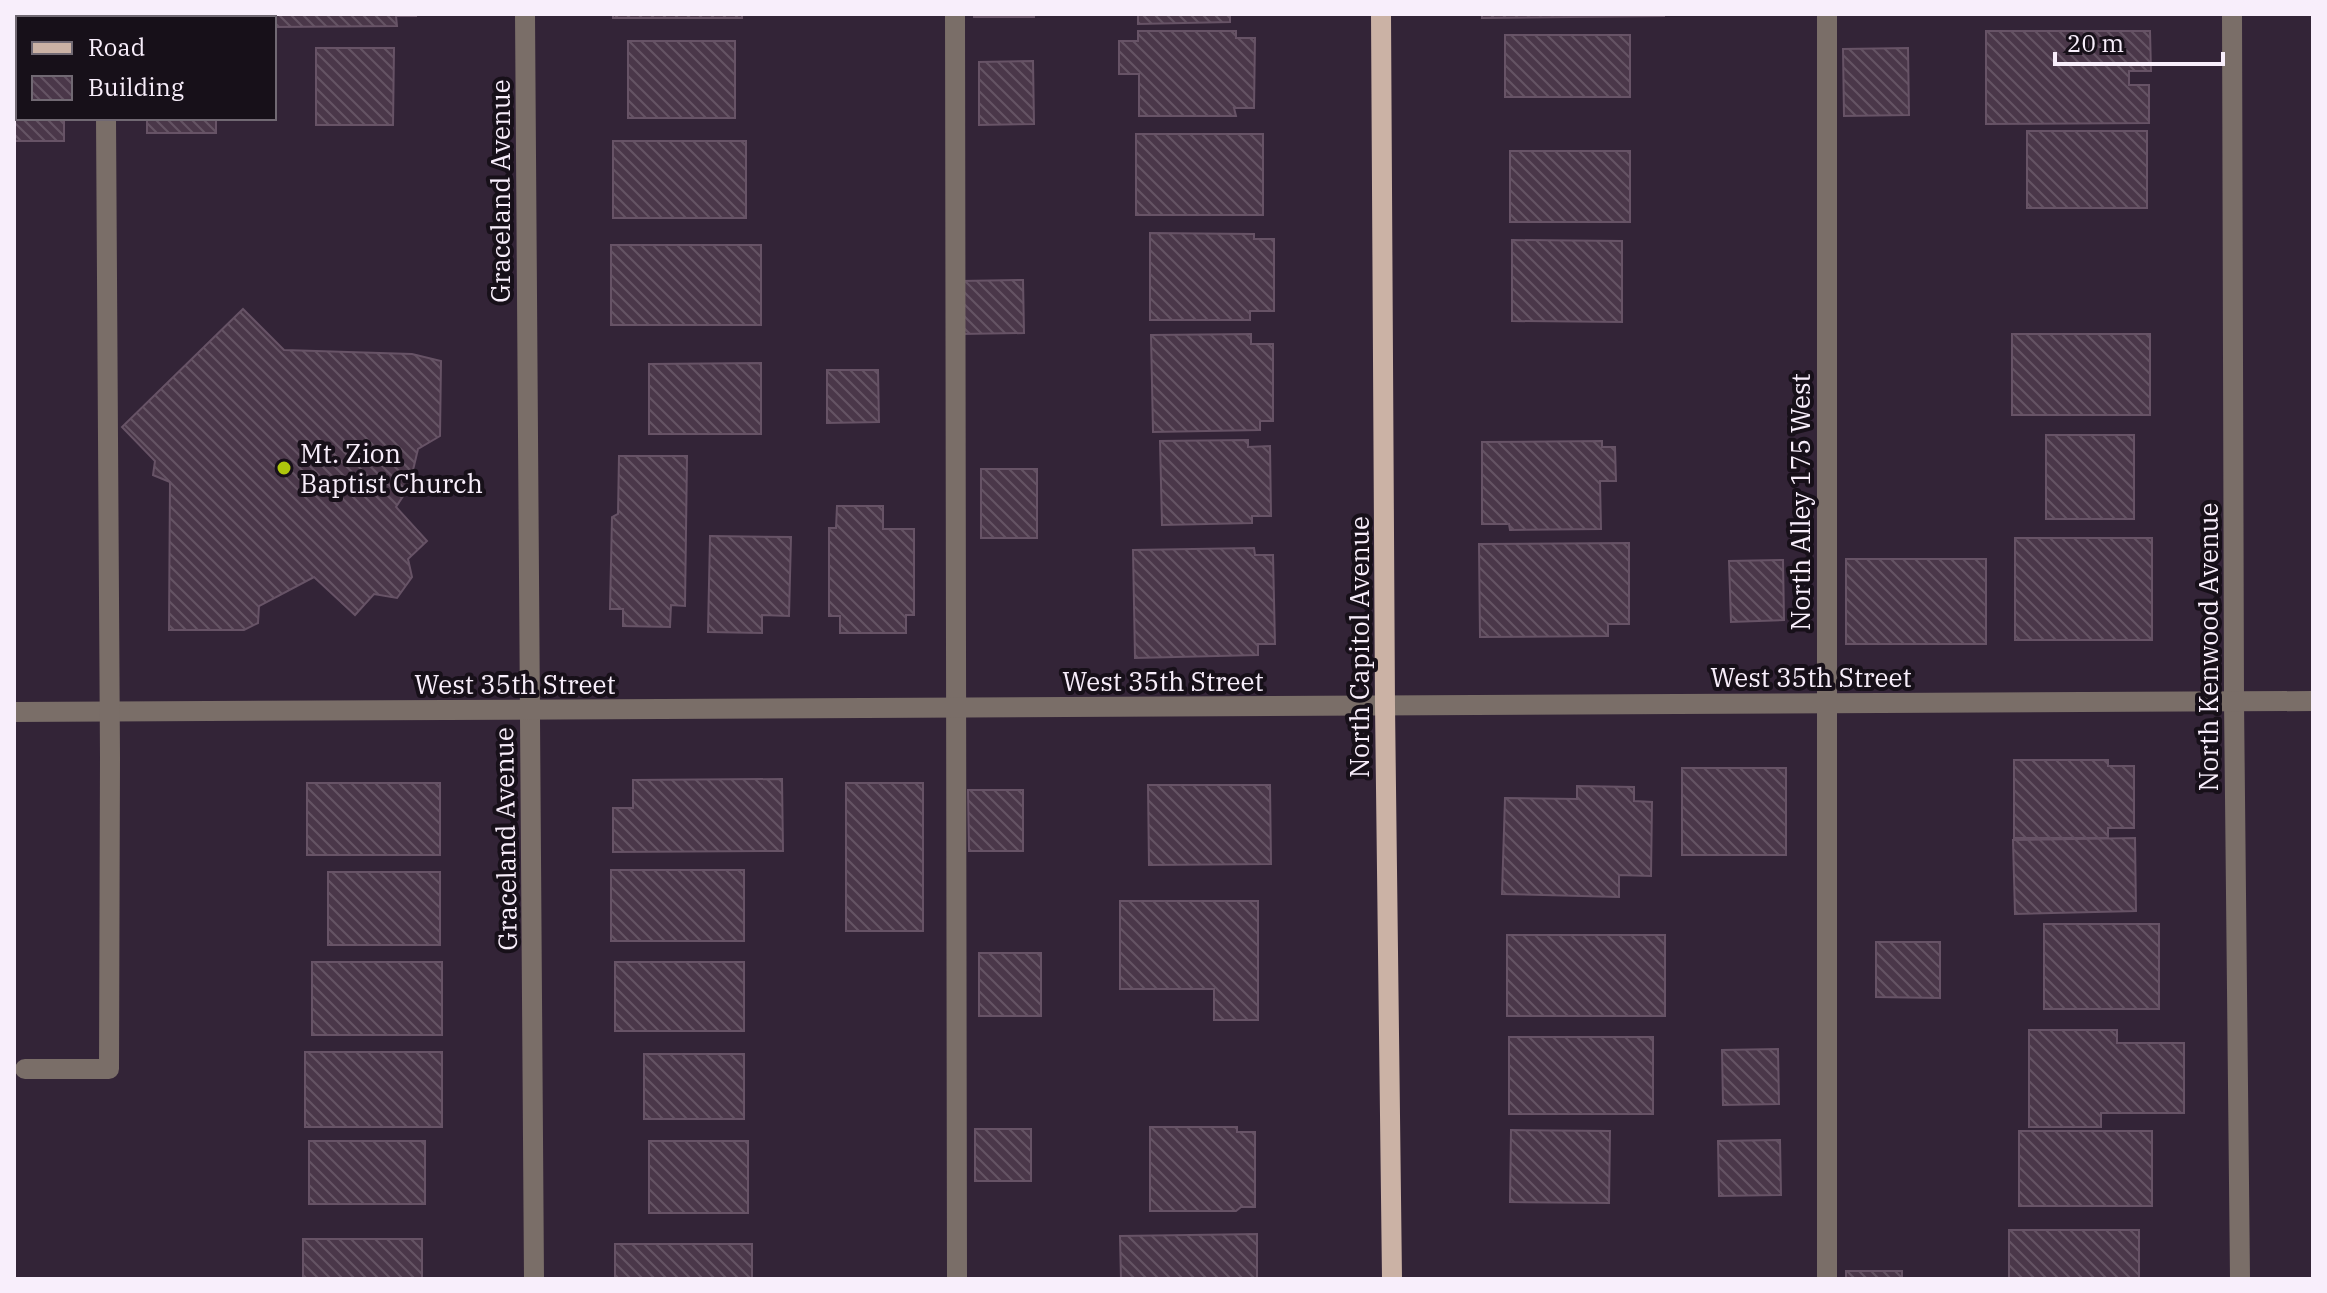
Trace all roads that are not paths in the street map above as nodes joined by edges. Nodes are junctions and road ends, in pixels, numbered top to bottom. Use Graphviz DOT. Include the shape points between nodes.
graph roads {
  1 [pos="525,14"];
  2 [pos="955,14"];
  3 [pos="1381,14"];
  4 [pos="1827,14"];
  5 [pos="2232,14"];
  6 [pos="106,120"];
  7 [pos="2234,701"];
  8 [pos="2313,701"];
  9 [pos="1826,703"];
  10 [pos="1385,706"];
  11 [pos="955,708"];
  12 [pos="529,710"];
  13 [pos="14,712"];
  14 [pos="109,712"];
  15 [pos="25,1069"];
  16 [pos="534,1279"];
  17 [pos="957,1279"];
  18 [pos="1392,1279"];
  19 [pos="1827,1279"];
  20 [pos="2240,1279"];
  1 -- 12 [label="street, Graceland Avenue"];
  2 -- 11 [label="street"];
  3 -- 10 [label="main road, North Capitol Avenue"];
  4 -- 9 [label="street, North Alley 175 West"];
  5 -- 7 [label="street, North Kenwood Avenue"];
  6 -- 14 [label="street"];
  7 -- 8 [label="street, West 35th Street"];
  7 -- 9 [label="street, West 35th Street"];
  7 -- 20 [label="street, North Kenwood Avenue"];
  9 -- 10 [label="street, West 35th Street"];
  9 -- 19 [label="street, North Alley 175 West"];
  10 -- 11 [label="street, West 35th Street"];
  10 -- 18 [label="main road, North Capitol Avenue"];
  11 -- 12 [label="street, West 35th Street"];
  11 -- 17 [label="street"];
  12 -- 14 [label="street, West 35th Street"];
  12 -- 16 [label="street, Graceland Avenue"];
  13 -- 14 [label="street, West 35th Street"];
  14 -- 15 [label="street" via="109,1069"];
}
